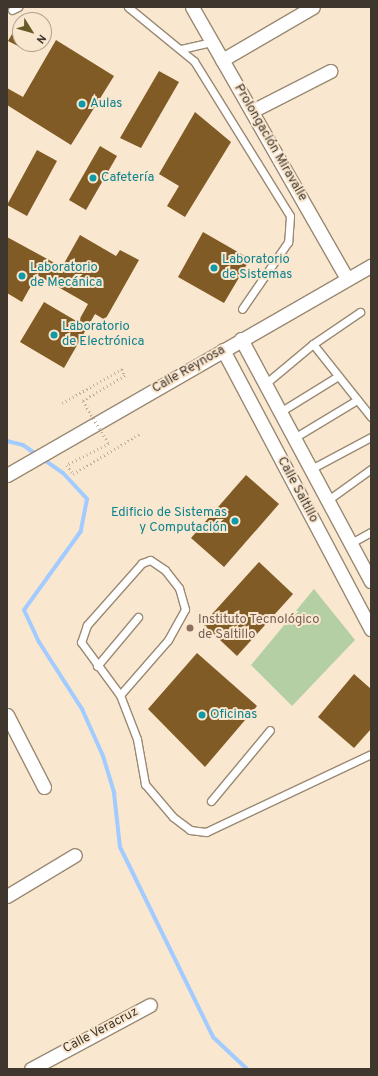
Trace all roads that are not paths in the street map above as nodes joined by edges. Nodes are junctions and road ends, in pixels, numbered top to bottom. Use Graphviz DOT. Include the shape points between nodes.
graph roads {
  1 [pos="128,7"];
  2 [pos="192,7"];
  3 [pos="313,7"];
  4 [pos="212,42"];
  5 [pos="181,49"];
  6 [pos="222,60"];
  7 [pos="330,71"];
  8 [pos="252,111"];
  9 [pos="371,266"];
  10 [pos="347,279"];
  11 [pos="242,309"];
  12 [pos="360,312"];
  13 [pos="241,338"];
  14 [pos="312,344"];
  15 [pos="223,350"];
  16 [pos="338,376"];
  17 [pos="265,384"];
  18 [pos="357,400"];
  19 [pos="280,412"];
  20 [pos="371,417"];
  21 [pos="371,437"];
  22 [pos="294,438"];
  23 [pos="311,469"];
  24 [pos="371,469"];
  25 [pos="7,475"];
  26 [pos="328,500"];
  27 [pos="371,532"];
  28 [pos="351,543"];
  29 [pos="371,581"];
  30 [pos="138,617"];
  31 [pos="371,629"];
  32 [pos="96,666"];
  33 [pos="120,695"];
  34 [pos="9,723"];
  35 [pos="270,730"];
  36 [pos="371,754"];
  37 [pos="44,787"];
  38 [pos="212,801"];
  39 [pos="76,855"];
  40 [pos="7,896"];
  41 [pos="150,1005"];
  42 [pos="31,1069"];
  1 -- 5 [label="lane"];
  2 -- 4 [label="street, Prolongación Miravalle"];
  3 -- 6 [label="street"];
  4 -- 5 [label="lane"];
  4 -- 6 [label="street, Prolongación Miravalle"];
  5 -- 11 [label="lane" via="204,73 290,216 288,242"];
  6 -- 8 [label="street, Prolongación Miravalle"];
  7 -- 8 [label="street"];
  8 -- 10 [label="street, Prolongación Miravalle"];
  9 -- 10 [label="street, Calle Reynosa"];
  10 -- 13 [label="street, Calle Reynosa"];
  12 -- 14 [label="lane"];
  13 -- 15 [label="street, Calle Reynosa"];
  13 -- 17 [label="street, Calle Saltillo"];
  14 -- 16 [label="lane"];
  14 -- 17 [label="lane"];
  15 -- 25 [label="street, Calle Reynosa"];
  15 -- 31 [label="street, Calle Saltillo"];
  16 -- 18 [label="lane"];
  16 -- 19 [label="lane"];
  17 -- 19 [label="street, Calle Saltillo"];
  18 -- 20 [label="lane"];
  18 -- 22 [label="lane"];
  19 -- 22 [label="street, Calle Saltillo"];
  21 -- 23 [label="lane"];
  22 -- 23 [label="street, Calle Saltillo"];
  23 -- 26 [label="street, Calle Saltillo"];
  24 -- 26 [label="lane"];
  26 -- 28 [label="street, Calle Saltillo"];
  27 -- 28 [label="lane"];
  28 -- 29 [label="street, Calle Saltillo"];
  30 -- 32 [label="lane"];
  32 -- 33 [label="lane"];
  32 -- 33 [label="lane" via="85,652 82,633 142,562 150,560 157,563 179,588 185,609 168,640"];
  33 -- 36 [label="lane" via="137,739 150,794 173,817 197,833 206,832"];
  34 -- 37 [label="street"];
  35 -- 38 [label="lane"];
  39 -- 40 [label="street"];
  41 -- 42 [label="street, Calle Veracruz"];
}
